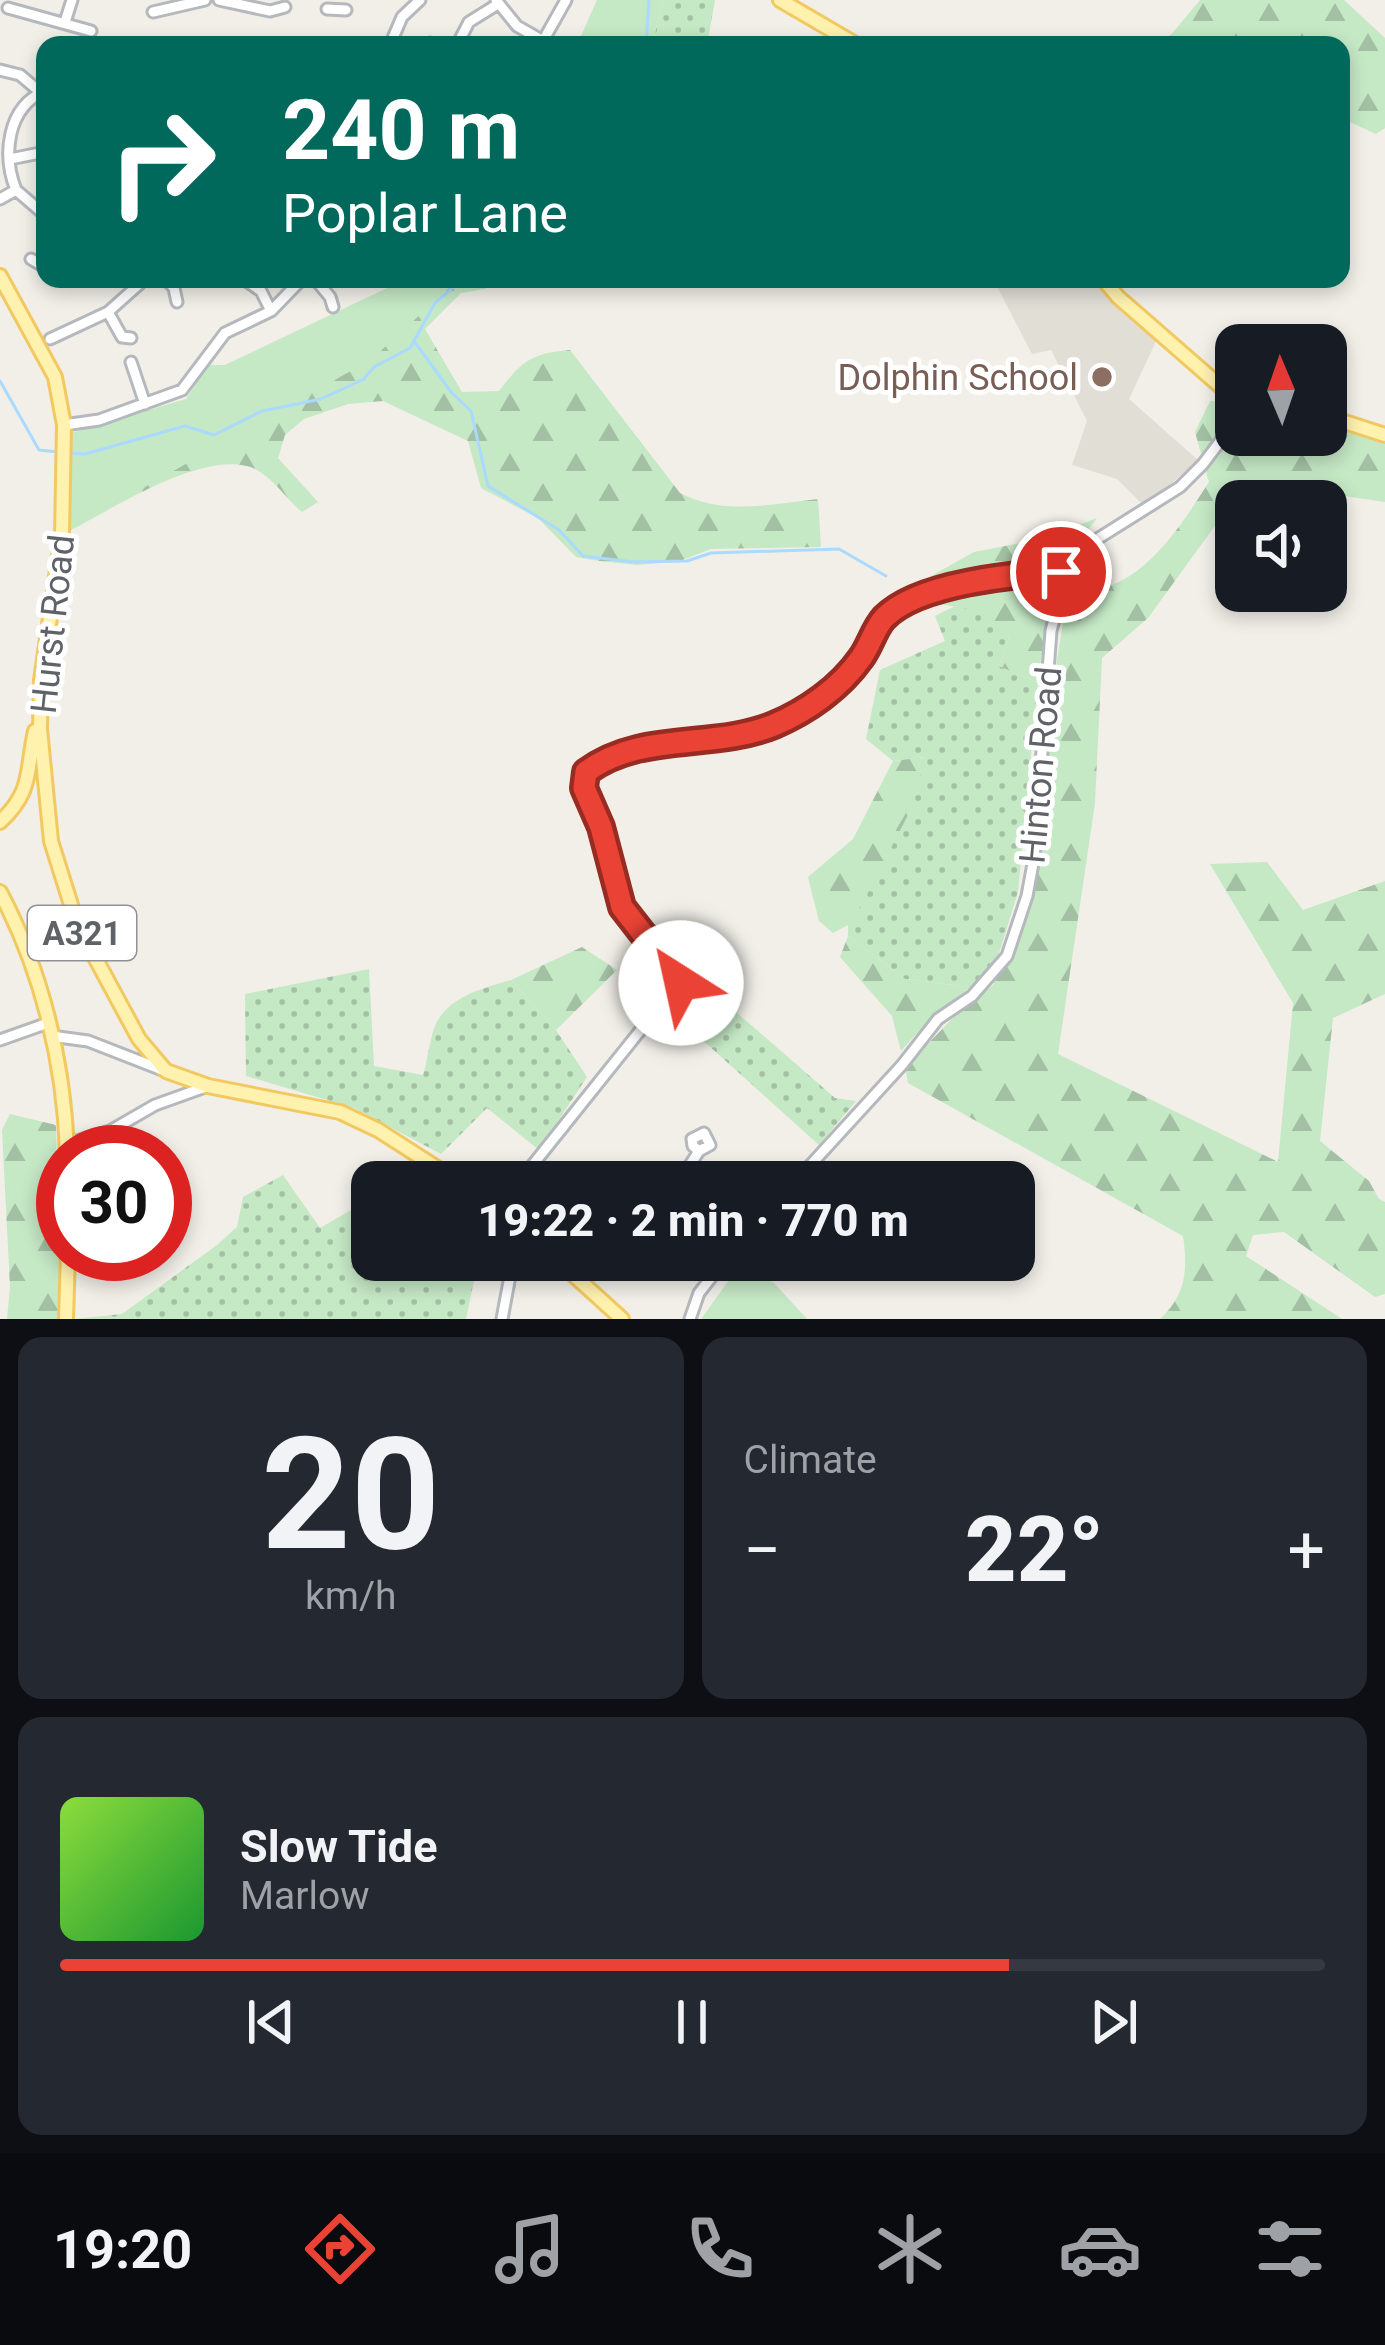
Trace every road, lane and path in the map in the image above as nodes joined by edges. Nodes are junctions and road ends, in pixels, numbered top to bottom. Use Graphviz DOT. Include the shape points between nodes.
graph roads {
  1 [pos="72,0"];
  2 [pos="201,0"];
  3 [pos="219,0"];
  4 [pos="566,0"];
  5 [pos="780,0"];
  6 [pos="418,1"];
  7 [pos="497,2"];
  8 [pos="6,6"];
  9 [pos="285,7"];
  10 [pos="154,12"];
  11 [pos="65,22"];
  12 [pos="91,31"];
  13 [pos="394,36"];
  14 [pos="462,36"];
  15 [pos="532,36"];
  16 [pos="546,36"];
  17 [pos="841,36"];
  18 [pos="0,70"];
  19 [pos="36,87"];
  20 [pos="36,97"];
  21 [pos="5,129"];
  22 [pos="36,154"];
  23 [pos="10,159"];
  24 [pos="16,190"];
  25 [pos="0,199"];
  26 [pos="36,207"];
  27 [pos="31,259"];
  28 [pos="36,263"];
  29 [pos="0,276"];
  30 [pos="174,288"];
  31 [pos="261,288"];
  32 [pos="293,288"];
  33 [pos="322,288"];
  34 [pos="1110,288"];
  35 [pos="133,290"];
  36 [pos="177,302"];
  37 [pos="333,307"];
  38 [pos="271,311"];
  39 [pos="108,312"];
  40 [pos="202,331"];
  41 [pos="131,338"];
  42 [pos="50,339"];
  43 [pos="217,342"];
  44 [pos="131,362"];
  45 [pos="1215,382"];
  46 [pos="145,404"];
  47 [pos="1347,423"];
  48 [pos="64,425"];
  49 [pos="1385,435"];
  50 [pos="1215,448"];
  51 [pos="1066,573"];
  52 [pos="40,717"];
  53 [pos="29,780"];
  54 [pos="45,780"];
  55 [pos="0,822"];
  56 [pos="0,892"];
  57 [pos="50,1029"];
  58 [pos="0,1040"];
  59 [pos="143,1057"];
  60 [pos="188,1087"];
  61 [pos="64,1125"];
  62 [pos="120,1125"];
  63 [pos="699,1151"];
  64 [pos="426,1161"];
  65 [pos="536,1161"];
  66 [pos="693,1161"];
  67 [pos="814,1161"];
  68 [pos="67,1281"];
  69 [pos="509,1281"];
  70 [pos="580,1281"];
  71 [pos="709,1281"];
  72 [pos="66,1319"];
  73 [pos="502,1319"];
  74 [pos="622,1319"];
  75 [pos="690,1319"];
  1 -- 11 [label="street"];
  2 -- 10 [label="street"];
  3 -- 9 [label="street"];
  4 -- 16 [label="street"];
  5 -- 17 [label="main road"];
  6 -- 13 [label="street"];
  7 -- 14 [label="street"];
  7 -- 15 [label="street"];
  8 -- 11 [label="street"];
  11 -- 12 [label="street"];
  18 -- 19 [label="street"];
  20 -- 21 [label="street"];
  21 -- 23 [label="street"];
  22 -- 23 [label="street"];
  23 -- 24 [label="street"];
  24 -- 25 [label="street"];
  24 -- 26 [label="street"];
  27 -- 28 [label="street"];
  29 -- 48 [label="main road, Hurst Road / A321" via="55,377"];
  30 -- 36 [label="street"];
  31 -- 38 [label="street"];
  32 -- 38 [label="street"];
  33 -- 37 [label="street"];
  34 -- 45 [label="main road"];
  35 -- 39 [label="street"];
  38 -- 43 [label="street"];
  39 -- 41 [label="street" via="122,338"];
  39 -- 42 [label="street"];
  40 -- 43 [label="street"];
  43 -- 46 [label="street" via="182,390"];
  44 -- 46 [label="street"];
  46 -- 48 [label="street"];
  47 -- 49 [label="main road"];
  48 -- 52 [label="main road, Hurst Road / A321" via="62,535"];
  50 -- 51 [label="street" via="1180,487 1083,548"];
  51 -- 65 [label="street" via="982,577 928,596 885,618 844,680 777,724 649,746 584,776 622,907 683,977"];
  51 -- 67 [label="street, Hinton Road" via="1051,631 1034,858 1007,956 938,1019"];
  52 -- 53 [label="main road"];
  52 -- 54 [label="main road, Hurst Road / A321"];
  53 -- 54 [label="main road"];
  53 -- 55 [label="main road"];
  54 -- 59 [label="main road, Hurst Road / A321" via="51,841 77,924"];
  56 -- 57 [label="main road" via="32,961"];
  57 -- 58 [label="street"];
  57 -- 59 [label="street"];
  57 -- 61 [label="main road"];
  59 -- 60 [label="main road, Hurst Road / A321"];
  60 -- 62 [label="street"];
  60 -- 64 [label="main road, Hurst Road / A321" via="340,1112"];
  63 -- 66 [label="street"];
  68 -- 72 [label="main road"];
  69 -- 73 [label="street"];
  70 -- 74 [label="main road"];
  71 -- 75 [label="street"];
}
